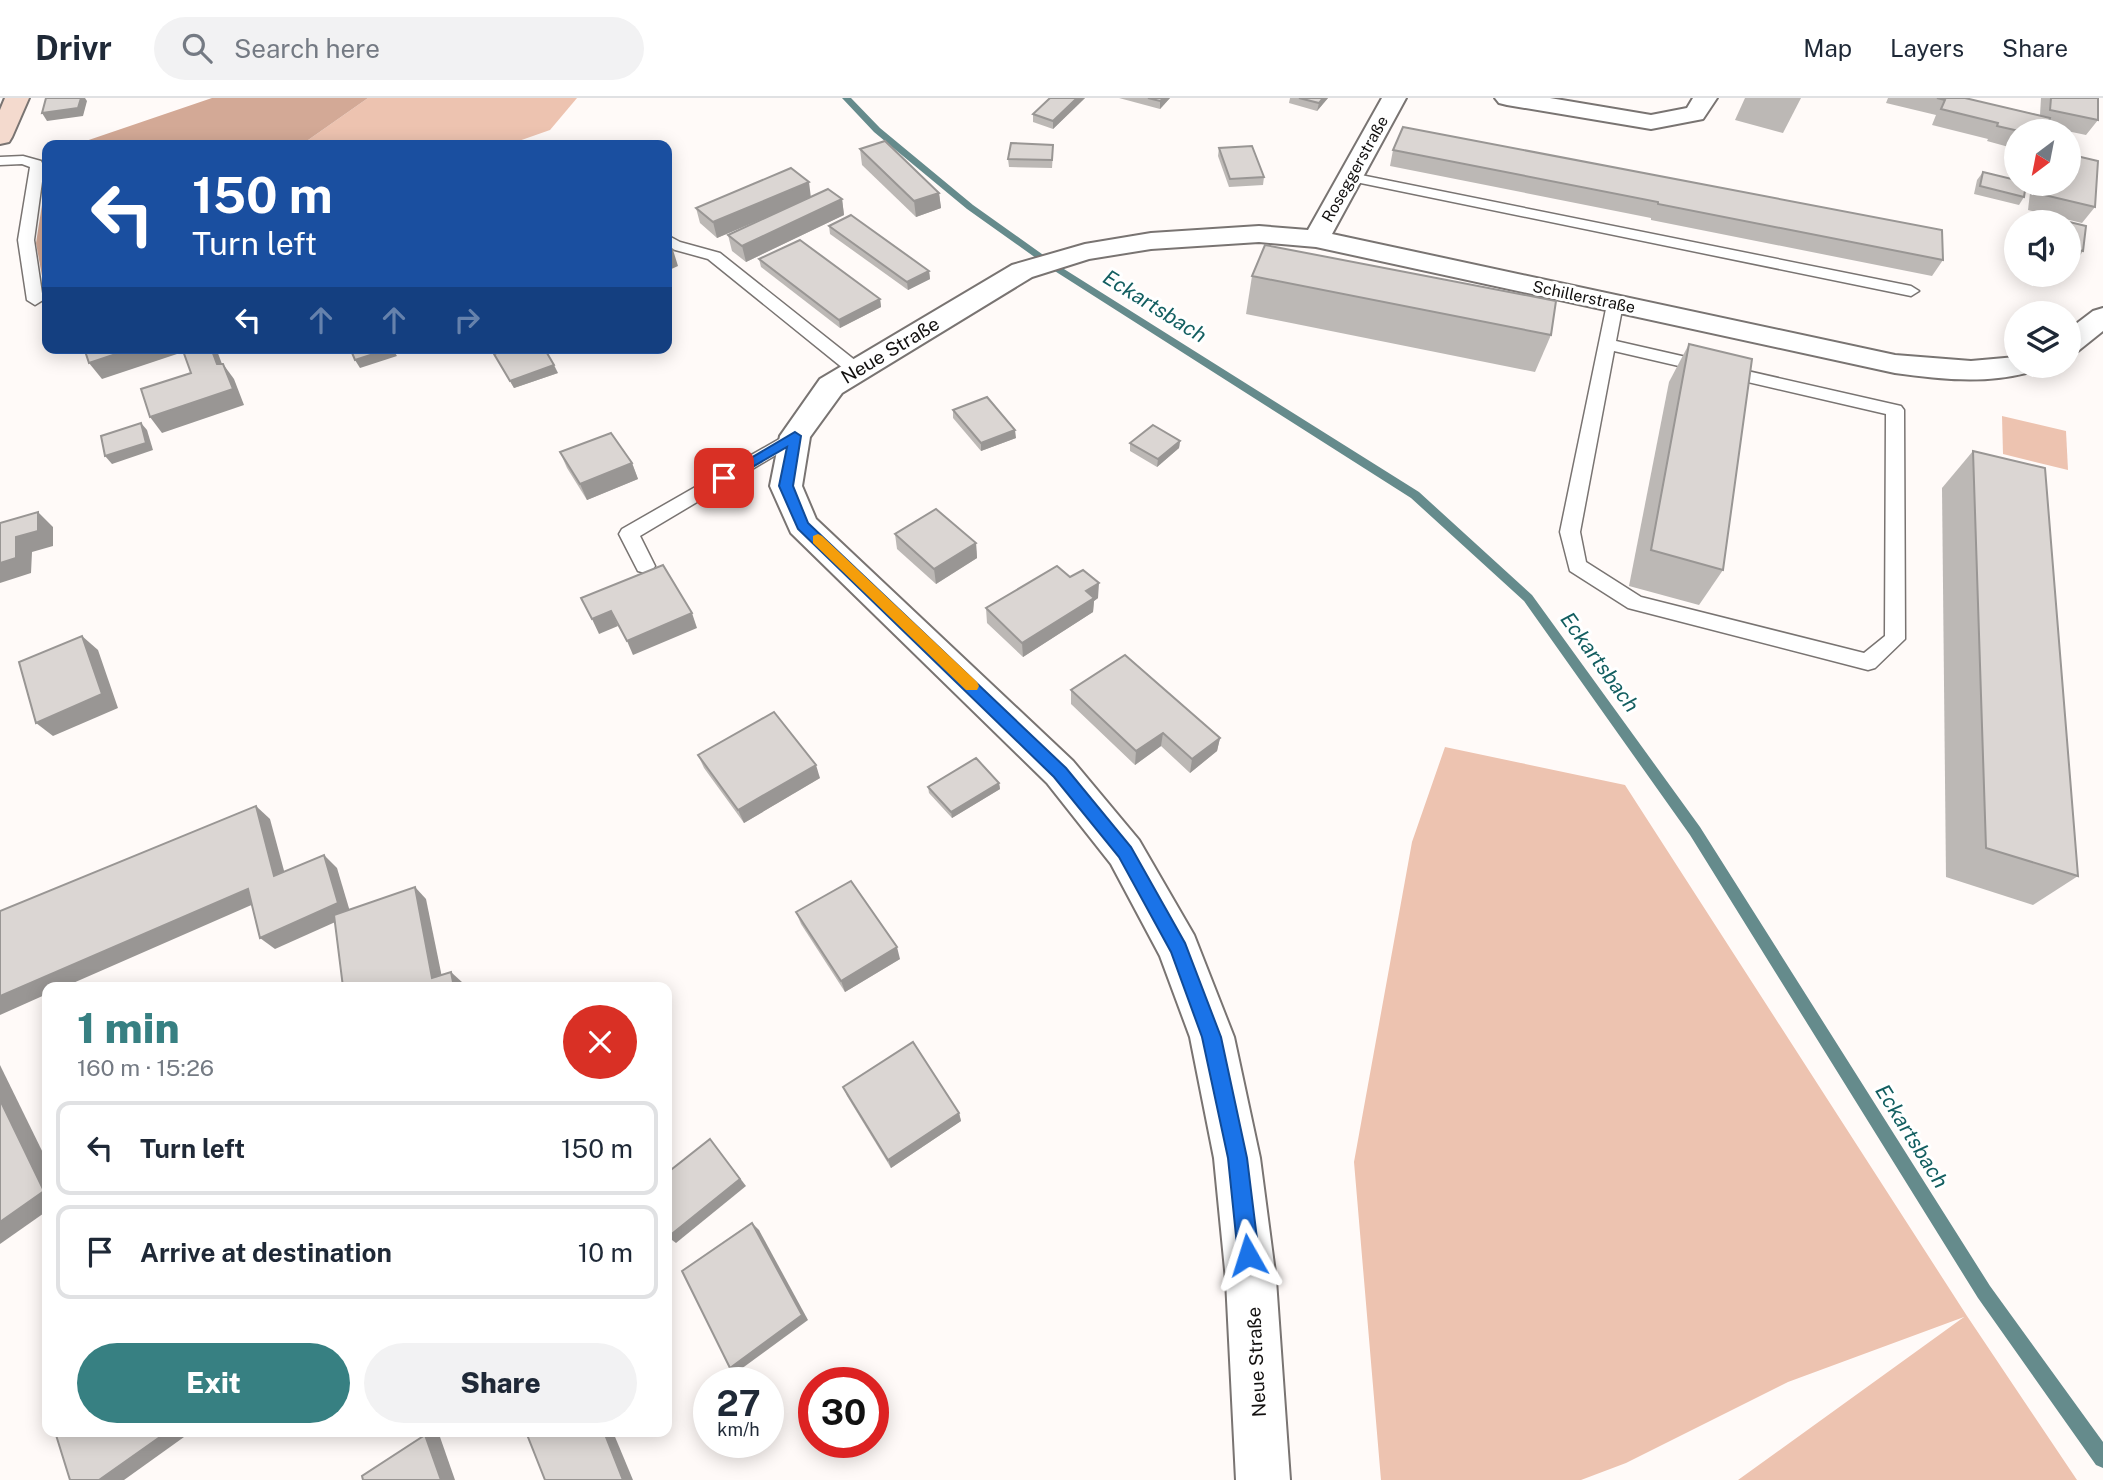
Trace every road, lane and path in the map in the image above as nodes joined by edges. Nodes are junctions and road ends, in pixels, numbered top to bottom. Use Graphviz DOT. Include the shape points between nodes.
graph roads {
  1 [pos="17,98"];
  2 [pos="1394,98"];
  3 [pos="1507,98"];
  4 [pos="1705,98"];
  5 [pos="0,137"];
  6 [pos="0,161"];
  7 [pos="1351,177"];
  8 [pos="1316,239"];
  9 [pos="1151,241"];
  10 [pos="672,244"];
  11 [pos="1911,291"];
  12 [pos="35,300"];
  13 [pos="1615,304"];
  14 [pos="2103,317"];
  15 [pos="2081,335"];
  16 [pos="1607,344"];
  17 [pos="855,369"];
  18 [pos="2004,369"];
  19 [pos="795,436"];
  20 [pos="645,566"];
  21 [pos="1263,1480"];
  1 -- 5 [label="street"];
  2 -- 7 [label="street, Roseggerstraße"];
  3 -- 4 [label="street" via="1651,122 1695,114"];
  6 -- 12 [label="lane" via="23,160 37,167 26,240"];
  7 -- 8 [label="street, Roseggerstraße"];
  7 -- 11 [label="lane"];
  8 -- 9 [label="street, Schillerstraße" via="1259,234"];
  8 -- 13 [label="street, Schillerstraße"];
  9 -- 17 [label="street, Neue Straße" via="1085,252 1022,271"];
  10 -- 17 [label="lane" via="714,256"];
  13 -- 16 [label="lane"];
  13 -- 18 [label="street, Schillerstraße" via="1895,364 1948,370"];
  14 -- 15 [label="street"];
  16 -- 16 [label="lane" via="1570,533 1577,566 1635,603 1867,662 1895,639 1895,410"];
  17 -- 19 [label="street, Neue Straße" via="831,386"];
  19 -- 20 [label="lane" via="629,534"];
  19 -- 21 [label="street, Neue Straße" via="786,486 803,525 1060,772 1125,852 1179,949 1212,1037 1237,1158 1251,1280"];
}
